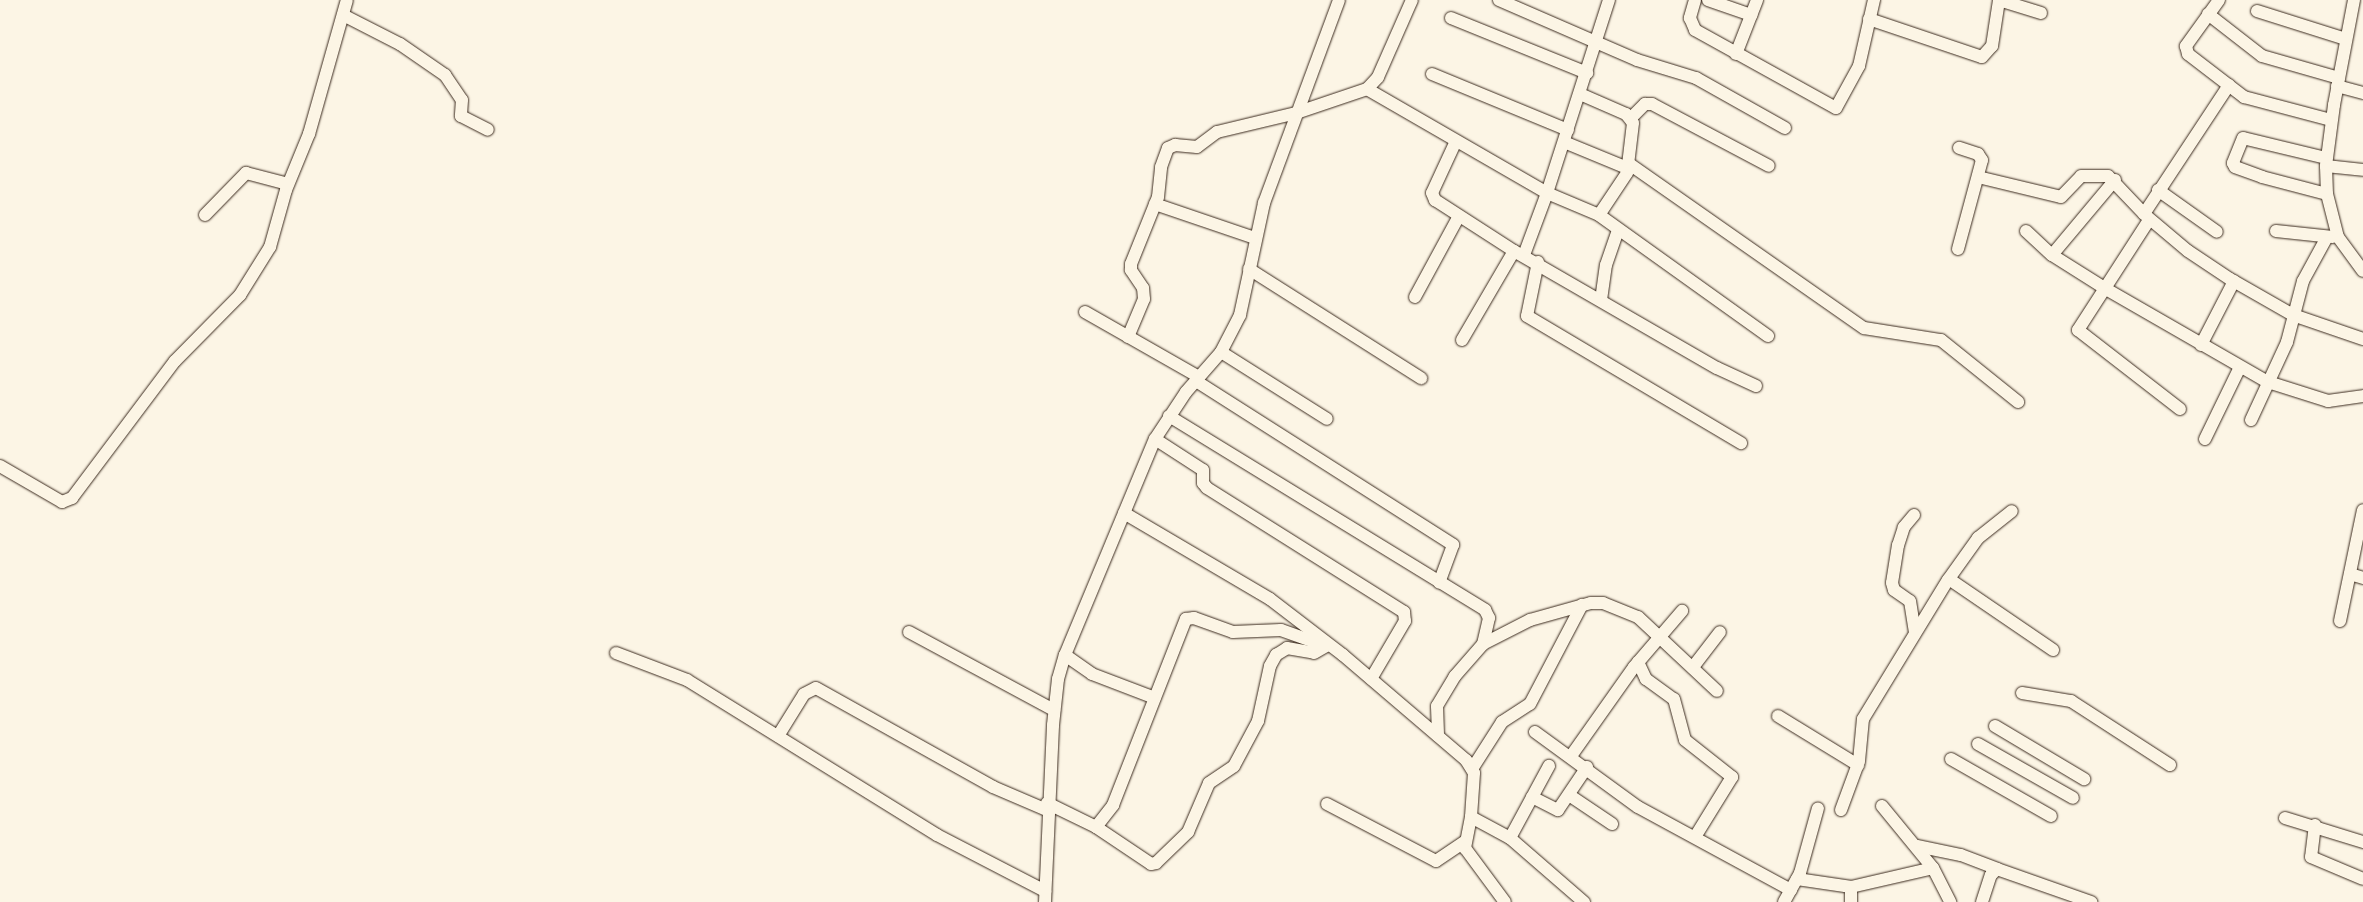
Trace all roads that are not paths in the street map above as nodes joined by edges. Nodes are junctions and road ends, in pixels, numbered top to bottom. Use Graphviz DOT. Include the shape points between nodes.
graph roads {
  1 [pos="347,0"];
  2 [pos="1339,0"];
  3 [pos="1412,0"];
  4 [pos="1498,0"];
  5 [pos="1609,0"];
  6 [pos="1695,0"];
  7 [pos="1708,0"];
  8 [pos="1757,0"];
  9 [pos="1874,0"];
  10 [pos="1999,0"];
  11 [pos="2219,0"];
  12 [pos="2354,0"];
  13 [pos="2257,11"];
  14 [pos="2040,13"];
  15 [pos="2208,14"];
  16 [pos="343,15"];
  17 [pos="1751,15"];
  18 [pos="1452,18"];
  19 [pos="1869,19"];
  20 [pos="2346,39"];
  21 [pos="1596,43"];
  22 [pos="1736,54"];
  23 [pos="1587,73"];
  24 [pos="1432,74"];
  25 [pos="2338,82"];
  26 [pos="2229,85"];
  27 [pos="1367,89"];
  28 [pos="2363,93"];
  29 [pos="1580,94"];
  30 [pos="1296,113"];
  31 [pos="1632,118"];
  32 [pos="2332,120"];
  33 [pos="1785,128"];
  34 [pos="488,130"];
  35 [pos="1566,136"];
  36 [pos="1456,141"];
  37 [pos="1959,148"];
  38 [pos="2326,162"];
  39 [pos="1628,165"];
  40 [pos="1769,166"];
  41 [pos="2363,170"];
  42 [pos="1978,177"];
  43 [pos="2115,180"];
  44 [pos="288,184"];
  45 [pos="2158,190"];
  46 [pos="1547,193"];
  47 [pos="2328,194"];
  48 [pos="1155,204"];
  49 [pos="205,215"];
  50 [pos="1599,215"];
  51 [pos="1459,216"];
  52 [pos="2146,217"];
  53 [pos="1618,230"];
  54 [pos="2026,231"];
  55 [pos="2276,231"];
  56 [pos="2217,232"];
  57 [pos="2332,237"];
  58 [pos="1255,238"];
  59 [pos="1958,249"];
  60 [pos="1519,253"];
  61 [pos="2052,255"];
  62 [pos="1538,262"];
  63 [pos="1249,268"];
  64 [pos="2363,271"];
  65 [pos="2234,281"];
  66 [pos="2106,289"];
  67 [pos="1415,297"];
  68 [pos="1601,300"];
  69 [pos="1085,312"];
  70 [pos="2293,315"];
  71 [pos="1768,336"];
  72 [pos="1128,337"];
  73 [pos="2363,339"];
  74 [pos="1462,340"];
  75 [pos="2201,345"];
  76 [pos="1221,352"];
  77 [pos="2240,367"];
  78 [pos="1421,378"];
  79 [pos="1198,379"];
  80 [pos="2268,382"];
  81 [pos="1756,386"];
  82 [pos="2363,396"];
  83 [pos="2018,402"];
  84 [pos="2180,409"];
  85 [pos="1169,416"];
  86 [pos="1327,419"];
  87 [pos="2251,420"];
  88 [pos="1155,439"];
  89 [pos="2204,439"];
  90 [pos="1741,443"];
  91 [pos="0,466"];
  92 [pos="2363,510"];
  93 [pos="2012,511"];
  94 [pos="1124,513"];
  95 [pos="1914,516"];
  96 [pos="2350,574"];
  97 [pos="2363,578"];
  98 [pos="1949,579"];
  99 [pos="1439,583"];
  100 [pos="1582,605"];
  101 [pos="1682,611"];
  102 [pos="2340,621"];
  103 [pos="908,632"];
  104 [pos="1720,632"];
  105 [pos="1915,632"];
  106 [pos="1660,636"];
  107 [pos="1483,644"];
  108 [pos="1330,647"];
  109 [pos="2053,650"];
  110 [pos="616,653"];
  111 [pos="1065,655"];
  112 [pos="1638,662"];
  113 [pos="1693,667"];
  114 [pos="1371,679"];
  115 [pos="1717,691"];
  116 [pos="2022,693"];
  117 [pos="1155,698"];
  118 [pos="1054,710"];
  119 [pos="1778,716"];
  120 [pos="1995,726"];
  121 [pos="1535,732"];
  122 [pos="778,736"];
  123 [pos="1438,736"];
  124 [pos="1978,744"];
  125 [pos="1571,756"];
  126 [pos="1951,759"];
  127 [pos="2170,765"];
  128 [pos="1550,766"];
  129 [pos="1858,766"];
  130 [pos="1587,767"];
  131 [pos="1472,769"];
  132 [pos="2084,779"];
  133 [pos="1569,795"];
  134 [pos="1532,797"];
  135 [pos="2073,798"];
  136 [pos="1327,804"];
  137 [pos="1047,806"];
  138 [pos="1882,806"];
  139 [pos="1818,808"];
  140 [pos="1841,810"];
  141 [pos="2050,816"];
  142 [pos="1472,817"];
  143 [pos="2285,818"];
  144 [pos="1612,824"];
  145 [pos="2315,825"];
  146 [pos="1096,827"];
  147 [pos="1695,837"];
  148 [pos="1510,838"];
  149 [pos="1464,842"];
  150 [pos="2363,842"];
  151 [pos="1917,846"];
  152 [pos="1934,868"];
  153 [pos="1997,869"];
  154 [pos="2363,879"];
  155 [pos="1794,884"];
  156 [pos="1851,887"];
  157 [pos="1045,896"];
  158 [pos="1506,902"];
  159 [pos="1584,902"];
  160 [pos="1784,902"];
  161 [pos="1850,902"];
  162 [pos="1950,902"];
  163 [pos="1982,902"];
  164 [pos="2091,902"];
  1 -- 16 [label="street"];
  2 -- 30 [label="street"];
  3 -- 27 [label="street" via="1378,77"];
  4 -- 21 [label="street"];
  5 -- 21 [label="street"];
  6 -- 22 [label="street" via="1690,18 1692,27"];
  7 -- 17 [label="street"];
  8 -- 17 [label="street"];
  9 -- 19 [label="street"];
  10 -- 14 [label="street"];
  10 -- 19 [label="street" via="1992,46 1982,57"];
  11 -- 15 [label="street"];
  12 -- 20 [label="street"];
  13 -- 20 [label="street"];
  15 -- 25 [label="street" via="2262,56"];
  15 -- 26 [label="street" via="2185,49"];
  16 -- 34 [label="street" via="400,44 445,75 462,100 461,116"];
  16 -- 44 [label="street" via="309,134"];
  17 -- 22 [label="street"];
  18 -- 23 [label="street"];
  19 -- 22 [label="street" via="1860,66 1836,108"];
  20 -- 25 [label="street"];
  21 -- 23 [label="street"];
  21 -- 33 [label="street" via="1696,78"];
  23 -- 29 [label="street"];
  24 -- 35 [label="street"];
  25 -- 28 [label="street"];
  25 -- 32 [label="street"];
  26 -- 32 [label="street" via="2248,98"];
  26 -- 45 [label="street"];
  27 -- 30 [label="street"];
  27 -- 36 [label="street"];
  29 -- 31 [label="street"];
  29 -- 35 [label="street"];
  30 -- 48 [label="street" via="1217,132 1197,147 1175,145 1168,148"];
  30 -- 58 [label="street"];
  31 -- 39 [label="street"];
  31 -- 40 [label="street" via="1645,104 1652,104"];
  32 -- 38 [label="street"];
  35 -- 39 [label="street"];
  35 -- 46 [label="street"];
  36 -- 46 [label="street"];
  36 -- 51 [label="street" via="1431,196"];
  37 -- 42 [label="street" via="1980,155"];
  38 -- 41 [label="street"];
  38 -- 47 [label="street"];
  38 -- 47 [label="street" via="2243,138 2233,163 2235,167 2262,177"];
  39 -- 50 [label="street"];
  39 -- 83 [label="street" via="1864,328 1942,340"];
  42 -- 43 [label="street" via="2060,197 2081,176 2108,176"];
  42 -- 59 [label="street"];
  43 -- 52 [label="street"];
  43 -- 61 [label="street"];
  44 -- 49 [label="street" via="246,173"];
  44 -- 91 [label="street" via="270,247 258,270 240,295 175,361 72,498 62,502"];
  45 -- 52 [label="street"];
  45 -- 56 [label="street"];
  46 -- 50 [label="street"];
  46 -- 60 [label="street"];
  47 -- 57 [label="street"];
  48 -- 58 [label="street"];
  48 -- 72 [label="street" via="1131,264 1131,270 1143,288 1144,298"];
  50 -- 53 [label="street"];
  51 -- 60 [label="street"];
  51 -- 67 [label="street"];
  52 -- 65 [label="street" via="2196,257"];
  52 -- 66 [label="street"];
  53 -- 68 [label="street" via="1606,266"];
  53 -- 71 [label="street"];
  54 -- 61 [label="street"];
  55 -- 57 [label="street"];
  57 -- 64 [label="street"];
  57 -- 70 [label="street" via="2303,281"];
  58 -- 63 [label="street"];
  60 -- 62 [label="street"];
  60 -- 74 [label="street"];
  61 -- 66 [label="street"];
  62 -- 68 [label="street"];
  62 -- 90 [label="street" via="1526,316"];
  63 -- 76 [label="street" via="1240,315"];
  63 -- 78 [label="street"];
  65 -- 70 [label="street"];
  65 -- 75 [label="street"];
  66 -- 75 [label="street"];
  66 -- 84 [label="street" via="2078,330"];
  68 -- 81 [label="street" via="1717,368"];
  69 -- 72 [label="street"];
  70 -- 73 [label="street"];
  70 -- 80 [label="street" via="2287,342"];
  72 -- 79 [label="street"];
  75 -- 77 [label="street"];
  76 -- 79 [label="street"];
  76 -- 86 [label="street"];
  77 -- 80 [label="street"];
  77 -- 89 [label="street"];
  79 -- 85 [label="street"];
  79 -- 99 [label="street" via="1453,544"];
  80 -- 82 [label="street" via="2328,402"];
  80 -- 87 [label="street"];
  85 -- 88 [label="street"];
  85 -- 99 [label="street"];
  88 -- 94 [label="street"];
  88 -- 114 [label="street" via="1203,470 1203,483 1207,488 1404,612 1405,621"];
  92 -- 96 [label="street"];
  93 -- 98 [label="street" via="1978,538"];
  94 -- 108 [label="street" via="1270,599"];
  94 -- 111 [label="street"];
  95 -- 105 [label="street" via="1904,527 1892,583 1894,590 1910,600"];
  96 -- 97 [label="street"];
  96 -- 102 [label="street"];
  98 -- 105 [label="street"];
  98 -- 109 [label="street"];
  99 -- 107 [label="street" via="1488,614"];
  100 -- 106 [label="street" via="1603,603 1638,617"];
  100 -- 107 [label="street" via="1530,620"];
  100 -- 131 [label="street" via="1530,704 1502,722"];
  101 -- 106 [label="street"];
  103 -- 118 [label="street"];
  104 -- 113 [label="street"];
  105 -- 129 [label="street" via="1863,718"];
  106 -- 112 [label="street"];
  106 -- 113 [label="street"];
  107 -- 123 [label="street" via="1440,699 1436,713"];
  108 -- 114 [label="street"];
  108 -- 117 [label="street" via="1281,630 1233,632 1188,618 1183,623"];
  108 -- 146 [label="street" via="1314,653 1288,648 1276,655 1270,666 1258,720 1234,766 1209,782 1188,832 1158,861 1149,863"];
  110 -- 122 [label="street" via="688,680"];
  111 -- 117 [label="street" via="1092,674"];
  111 -- 118 [label="street"];
  112 -- 125 [label="street"];
  112 -- 147 [label="street" via="1643,675 1674,699 1685,740 1732,777"];
  113 -- 115 [label="street"];
  114 -- 123 [label="street"];
  116 -- 127 [label="street" via="2071,701"];
  117 -- 146 [label="street" via="1113,805"];
  118 -- 137 [label="street"];
  119 -- 129 [label="street"];
  120 -- 132 [label="street"];
  121 -- 125 [label="street"];
  122 -- 137 [label="street" via="804,694 816,688 993,787"];
  122 -- 157 [label="street" via="937,835"];
  123 -- 131 [label="street"];
  124 -- 135 [label="street"];
  125 -- 130 [label="street"];
  126 -- 141 [label="street"];
  128 -- 134 [label="street"];
  129 -- 140 [label="street"];
  130 -- 133 [label="street"];
  130 -- 147 [label="street" via="1638,807"];
  131 -- 142 [label="street"];
  133 -- 134 [label="street" via="1558,810"];
  133 -- 144 [label="street"];
  134 -- 148 [label="street"];
  136 -- 149 [label="street" via="1434,860 1440,860"];
  137 -- 146 [label="street"];
  137 -- 157 [label="street"];
  138 -- 151 [label="street"];
  139 -- 155 [label="street"];
  142 -- 148 [label="street"];
  142 -- 149 [label="street"];
  143 -- 145 [label="street"];
  145 -- 150 [label="street"];
  145 -- 154 [label="street" via="2311,857"];
  147 -- 155 [label="street"];
  148 -- 159 [label="street"];
  149 -- 158 [label="street" via="1466,850"];
  151 -- 152 [label="street"];
  151 -- 153 [label="street" via="1961,855"];
  152 -- 156 [label="street"];
  152 -- 162 [label="street"];
  153 -- 163 [label="street" via="1991,875"];
  153 -- 164 [label="street"];
  155 -- 156 [label="street"];
  155 -- 160 [label="street"];
  156 -- 161 [label="street"];
}
